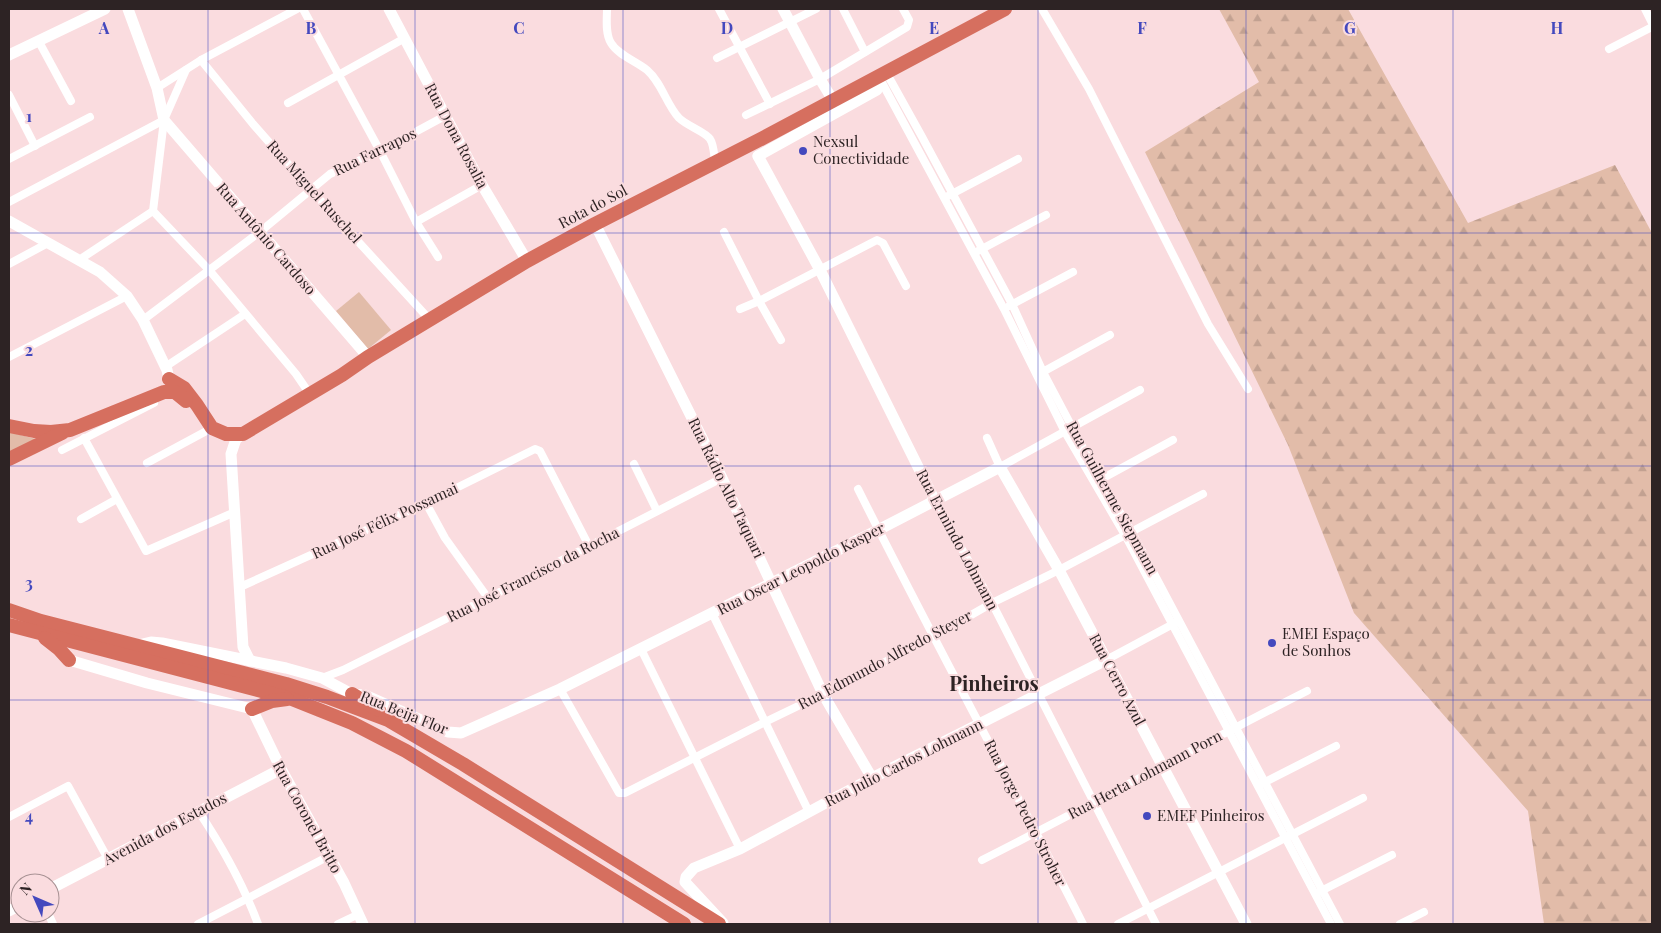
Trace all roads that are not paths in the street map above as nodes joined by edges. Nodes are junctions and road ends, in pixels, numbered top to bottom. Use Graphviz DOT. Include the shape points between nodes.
graph roads {
  1 [pos="105,9"];
  2 [pos="128,9"];
  3 [pos="297,9"];
  4 [pos="303,9"];
  5 [pos="389,9"];
  6 [pos="607,9"];
  7 [pos="719,9"];
  8 [pos="783,9"];
  9 [pos="816,9"];
  10 [pos="843,9"];
  11 [pos="903,9"];
  12 [pos="1005,9"];
  13 [pos="1042,9"];
  14 [pos="1645,9"];
  15 [pos="790,22"];
  16 [pos="1652,23"];
  17 [pos="1652,27"];
  18 [pos="405,38"];
  19 [pos="38,40"];
  20 [pos="740,48"];
  21 [pos="1609,50"];
  22 [pos="865,52"];
  23 [pos="9,55"];
  24 [pos="717,58"];
  25 [pos="201,60"];
  26 [pos="186,70"];
  27 [pos="339,74"];
  28 [pos="820,79"];
  29 [pos="882,80"];
  30 [pos="157,88"];
  31 [pos="9,95"];
  32 [pos="71,101"];
  33 [pos="288,103"];
  34 [pos="770,104"];
  35 [pos="836,105"];
  36 [pos="746,115"];
  37 [pos="445,116"];
  38 [pos="90,117"];
  39 [pos="164,120"];
  40 [pos="35,146"];
  41 [pos="742,148"];
  42 [pos="380,151"];
  43 [pos="758,156"];
  44 [pos="9,159"];
  45 [pos="1018,159"];
  46 [pos="715,161"];
  47 [pos="482,185"];
  48 [pos="311,190"];
  49 [pos="948,196"];
  50 [pos="9,202"];
  51 [pos="152,210"];
  52 [pos="1046,215"];
  53 [pos="9,220"];
  54 [pos="416,222"];
  55 [pos="595,224"];
  56 [pos="261,231"];
  57 [pos="724,232"];
  58 [pos="48,243"];
  59 [pos="978,251"];
  60 [pos="438,257"];
  61 [pos="79,260"];
  62 [pos="527,261"];
  63 [pos="9,264"];
  64 [pos="820,270"];
  65 [pos="210,271"];
  66 [pos="1074,272"];
  67 [pos="906,286"];
  68 [pos="126,296"];
  69 [pos="759,301"];
  70 [pos="1008,306"];
  71 [pos="740,309"];
  72 [pos="245,314"];
  73 [pos="143,320"];
  74 [pos="430,320"];
  75 [pos="1110,335"];
  76 [pos="1029,339"];
  77 [pos="781,340"];
  78 [pos="1020,343"];
  79 [pos="9,357"];
  80 [pos="368,357"];
  81 [pos="1040,374"];
  82 [pos="170,379"];
  83 [pos="1248,389"];
  84 [pos="1140,390"];
  85 [pos="309,393"];
  86 [pos="187,401"];
  87 [pos="110,412"];
  88 [pos="9,426"];
  89 [pos="212,427"];
  90 [pos="70,430"];
  91 [pos="1069,430"];
  92 [pos="243,434"];
  93 [pos="84,438"];
  94 [pos="987,438"];
  95 [pos="1173,440"];
  96 [pos="62,450"];
  97 [pos="231,454"];
  98 [pos="9,459"];
  99 [pos="147,463"];
  100 [pos="634,464"];
  101 [pos="1000,467"];
  102 [pos="722,478"];
  103 [pos="1097,481"];
  104 [pos="858,489"];
  105 [pos="1203,494"];
  106 [pos="117,499"];
  107 [pos="935,501"];
  108 [pos="426,503"];
  109 [pos="657,511"];
  110 [pos="235,512"];
  111 [pos="81,519"];
  112 [pos="878,530"];
  113 [pos="1129,534"];
  114 [pos="589,546"];
  115 [pos="1059,570"];
  116 [pos="771,583"];
  117 [pos="240,587"];
  118 [pos="488,598"];
  119 [pos="992,604"];
  120 [pos="9,610"];
  121 [pos="712,613"];
  122 [pos="1176,623"];
  123 [pos="9,625"];
  124 [pos="38,633"];
  125 [pos="932,637"];
  126 [pos="137,645"];
  127 [pos="641,649"];
  128 [pos="69,660"];
  129 [pos="244,660"];
  130 [pos="1106,660"];
  131 [pos="343,670"];
  132 [pos="322,678"];
  133 [pos="560,689"];
  134 [pos="347,691"];
  135 [pos="1307,691"];
  136 [pos="823,694"];
  137 [pos="1038,695"];
  138 [pos="292,698"];
  139 [pos="252,709"];
  140 [pos="388,720"];
  141 [pos="764,722"];
  142 [pos="979,724"];
  143 [pos="1232,729"];
  144 [pos="455,734"];
  145 [pos="1336,746"];
  146 [pos="695,757"];
  147 [pos="1164,767"];
  148 [pos="281,769"];
  149 [pos="872,778"];
  150 [pos="1261,784"];
  151 [pos="1363,798"];
  152 [pos="1094,803"];
  153 [pos="199,812"];
  154 [pos="810,812"];
  155 [pos="9,817"];
  156 [pos="1036,832"];
  157 [pos="1289,837"];
  158 [pos="740,849"];
  159 [pos="1392,855"];
  160 [pos="329,856"];
  161 [pos="108,859"];
  162 [pos="982,860"];
  163 [pos="1219,873"];
  164 [pos="60,884"];
  165 [pos="1318,892"];
  166 [pos="248,898"];
  167 [pos="1148,909"];
  168 [pos="1424,912"];
  169 [pos="361,919"];
  170 [pos="198,924"];
  171 [pos="258,924"];
  172 [pos="338,924"];
  173 [pos="684,924"];
  174 [pos="719,924"];
  175 [pos="724,924"];
  176 [pos="1082,924"];
  177 [pos="1118,924"];
  178 [pos="1156,924"];
  179 [pos="1246,924"];
  180 [pos="1331,924"];
  181 [pos="1340,924"];
  182 [pos="1400,924"];
  1 -- 19 [label="street"];
  2 -- 30 [label="street"];
  3 -- 25 [label="street"];
  4 -- 27 [label="street"];
  5 -- 18 [label="street, Rua Dona Rosalia"];
  6 -- 46 [label="street" via="610,42 649,72 682,121 711,139"];
  7 -- 20 [label="street"];
  8 -- 15 [label="street"];
  9 -- 15 [label="street"];
  10 -- 22 [label="street"];
  11 -- 22 [label="street" via="909,20 907,27"];
  12 -- 29 [label="highway, Rota do Sol"];
  13 -- 83 [label="street" via="1089,89 1208,324"];
  14 -- 16 [label="street"];
  15 -- 20 [label="street"];
  15 -- 28 [label="street"];
  17 -- 21 [label="street"];
  18 -- 27 [label="street"];
  18 -- 37 [label="street, Rua Dona Rosalia"];
  19 -- 23 [label="street"];
  19 -- 32 [label="street"];
  20 -- 24 [label="street"];
  20 -- 34 [label="street"];
  22 -- 28 [label="street"];
  25 -- 26 [label="street"];
  25 -- 48 [label="street, Rua Miguel Ruschel"];
  26 -- 30 [label="street"];
  26 -- 39 [label="street"];
  27 -- 33 [label="street"];
  27 -- 42 [label="street"];
  28 -- 34 [label="street"];
  28 -- 35 [label="street"];
  29 -- 35 [label="highway, Rota do Sol"];
  29 -- 49 [label="street, Rua Guilherme Siepmann"];
  30 -- 39 [label="street"];
  31 -- 40 [label="street"];
  34 -- 36 [label="street"];
  35 -- 41 [label="highway, Rota do Sol"];
  35 -- 43 [label="street"];
  37 -- 42 [label="street, Rua Farrapos"];
  37 -- 47 [label="street, Rua Dona Rosalia"];
  38 -- 40 [label="street"];
  39 -- 50 [label="street"];
  39 -- 51 [label="street"];
  39 -- 56 [label="street, Rua Antônio Cardoso"];
  40 -- 44 [label="street"];
  41 -- 43 [label="street"];
  41 -- 46 [label="highway, Rota do Sol"];
  42 -- 48 [label="street, Rua Farrapos" via="330,174"];
  42 -- 54 [label="street"];
  43 -- 64 [label="street, Rua Ermindo Lohmann"];
  45 -- 49 [label="street"];
  46 -- 55 [label="highway, Rota do Sol"];
  47 -- 54 [label="street"];
  47 -- 62 [label="street, Rua Dona Rosalia"];
  48 -- 56 [label="street, Rua Farrapos"];
  48 -- 74 [label="street, Rua Miguel Ruschel"];
  49 -- 59 [label="street, Rua Guilherme Siepmann"];
  51 -- 61 [label="street"];
  51 -- 65 [label="street"];
  52 -- 59 [label="street"];
  53 -- 58 [label="street"];
  54 -- 60 [label="street"];
  55 -- 62 [label="highway, Rota do Sol"];
  55 -- 102 [label="street, Rua Rádio Alto Taquari"];
  56 -- 65 [label="street, Rua Farrapos"];
  56 -- 80 [label="street, Rua Antônio Cardoso"];
  57 -- 69 [label="street"];
  58 -- 61 [label="street"];
  58 -- 63 [label="street"];
  59 -- 70 [label="street, Rua Guilherme Siepmann"];
  61 -- 68 [label="street" via="100,272"];
  62 -- 74 [label="highway, Rota do Sol"];
  64 -- 67 [label="street" via="877,240 883,243"];
  64 -- 69 [label="street"];
  64 -- 107 [label="street, Rua Ermindo Lohmann"];
  65 -- 72 [label="street"];
  65 -- 73 [label="street, Rua Farrapos"];
  66 -- 70 [label="street"];
  68 -- 73 [label="street"];
  68 -- 79 [label="street"];
  69 -- 71 [label="street"];
  69 -- 77 [label="street"];
  70 -- 76 [label="street, Rua Guilherme Siepmann"];
  70 -- 78 [label="street, Rua Guilherme Siepmann"];
  72 -- 82 [label="street"];
  72 -- 85 [label="street"];
  73 -- 82 [label="street"];
  74 -- 80 [label="highway, Rota do Sol"];
  75 -- 81 [label="street"];
  76 -- 78 [label="street"];
  76 -- 81 [label="street, Rua Guilherme Siepmann"];
  78 -- 81 [label="street, Rua Guilherme Siepmann"];
  80 -- 85 [label="highway, Rota do Sol"];
  81 -- 91 [label="street, Rua Guilherme Siepmann"];
  82 -- 86 [label="highway"];
  82 -- 87 [label="highway"];
  82 -- 87 [label="highway" via="164,387 138,402"];
  82 -- 89 [label="highway" via="184,388"];
  84 -- 91 [label="street, Rua Oscar Leopoldo Kasper"];
  85 -- 92 [label="highway, Rota do Sol"];
  86 -- 89 [label="highway"];
  86 -- 93 [label="street" via="172,397 158,400"];
  87 -- 90 [label="highway"];
  88 -- 90 [label="highway" via="34,431"];
  89 -- 92 [label="highway" via="231,434"];
  89 -- 97 [label="street"];
  89 -- 99 [label="street"];
  90 -- 98 [label="highway"];
  91 -- 101 [label="street, Rua Oscar Leopoldo Kasper"];
  91 -- 103 [label="street, Rua Guilherme Siepmann"];
  92 -- 97 [label="street" via="236,439"];
  93 -- 96 [label="street"];
  93 -- 106 [label="street"];
  94 -- 101 [label="street, Rua Cerro Azul"];
  95 -- 103 [label="street"];
  97 -- 110 [label="street"];
  100 -- 109 [label="street"];
  101 -- 107 [label="street, Rua Oscar Leopoldo Kasper"];
  101 -- 115 [label="street, Rua Cerro Azul"];
  102 -- 109 [label="street, Rua José Francisco da Rocha"];
  102 -- 116 [label="street, Rua Rádio Alto Taquari"];
  103 -- 113 [label="street, Rua Guilherme Siepmann"];
  104 -- 112 [label="street, Rua Jorge Pedro Stroher"];
  105 -- 113 [label="street, Rua Edmundo Alfredo Steyer"];
  106 -- 110 [label="street" via="146,551"];
  106 -- 111 [label="street"];
  107 -- 112 [label="street, Rua Oscar Leopoldo Kasper"];
  107 -- 119 [label="street, Rua Ermindo Lohmann"];
  108 -- 114 [label="street, Rua José Félix Possamai" via="535,449 540,451"];
  108 -- 117 [label="street, Rua José Félix Possamai"];
  108 -- 118 [label="street" via="445,538"];
  109 -- 114 [label="street, Rua José Francisco da Rocha"];
  110 -- 117 [label="street"];
  112 -- 116 [label="street, Rua Oscar Leopoldo Kasper"];
  112 -- 125 [label="street, Rua Jorge Pedro Stroher"];
  113 -- 115 [label="street, Rua Edmundo Alfredo Steyer"];
  113 -- 122 [label="street, Rua Guilherme Siepmann"];
  114 -- 118 [label="street, Rua José Francisco da Rocha"];
  115 -- 119 [label="street, Rua Edmundo Alfredo Steyer"];
  115 -- 130 [label="street, Rua Cerro Azul"];
  116 -- 121 [label="street, Rua Oscar Leopoldo Kasper"];
  116 -- 136 [label="street, Rua Rádio Alto Taquari"];
  117 -- 129 [label="street"];
  118 -- 131 [label="street, Rua José Francisco da Rocha"];
  119 -- 125 [label="street, Rua Edmundo Alfredo Steyer"];
  119 -- 137 [label="street, Rua Ermindo Lohmann"];
  120 -- 126 [label="highway"];
  121 -- 127 [label="street, Rua Oscar Leopoldo Kasper"];
  121 -- 141 [label="street"];
  122 -- 130 [label="street, Rua Julio Carlos Lohmann"];
  122 -- 143 [label="street, Rua Guilherme Siepmann"];
  123 -- 124 [label="highway"];
  124 -- 128 [label="highway"];
  124 -- 138 [label="highway"];
  125 -- 136 [label="street, Rua Edmundo Alfredo Steyer"];
  125 -- 142 [label="street, Rua Jorge Pedro Stroher"];
  126 -- 129 [label="street, Rua Beija Flor" via="162,643"];
  126 -- 140 [label="highway" via="286,684"];
  127 -- 133 [label="street, Rua Oscar Leopoldo Kasper"];
  127 -- 146 [label="street"];
  128 -- 139 [label="street"];
  129 -- 132 [label="street, Rua Beija Flor"];
  130 -- 137 [label="street, Rua Julio Carlos Lohmann"];
  130 -- 147 [label="street, Rua Cerro Azul"];
  131 -- 132 [label="street, Rua José Francisco da Rocha"];
  131 -- 134 [label="street"];
  132 -- 134 [label="street, Rua Beija Flor"];
  133 -- 144 [label="street, Rua Oscar Leopoldo Kasper"];
  133 -- 146 [label="street, Rua Edmundo Alfredo Steyer" via="619,793 625,793"];
  134 -- 140 [label="highway" via="376,708"];
  134 -- 144 [label="street, Rua Beija Flor" via="365,695"];
  135 -- 143 [label="street, Rua Herta Lohmann Porn"];
  136 -- 141 [label="street, Rua Edmundo Alfredo Steyer"];
  136 -- 149 [label="street, Rua Rádio Alto Taquari"];
  137 -- 142 [label="street, Rua Julio Carlos Lohmann"];
  137 -- 152 [label="street, Rua Ermindo Lohmann"];
  138 -- 139 [label="highway"];
  138 -- 173 [label="highway" via="379,736"];
  139 -- 148 [label="street, Rua Coronel Britto"];
  140 -- 174 [label="highway"];
  141 -- 146 [label="street, Rua Edmundo Alfredo Steyer"];
  141 -- 154 [label="street"];
  142 -- 149 [label="street, Rua Julio Carlos Lohmann"];
  142 -- 156 [label="street, Rua Jorge Pedro Stroher"];
  143 -- 147 [label="street, Rua Herta Lohmann Porn"];
  143 -- 150 [label="street, Rua Guilherme Siepmann"];
  145 -- 150 [label="street"];
  146 -- 158 [label="street"];
  147 -- 152 [label="street, Rua Herta Lohmann Porn"];
  147 -- 163 [label="street, Rua Cerro Azul"];
  148 -- 153 [label="street, Avenida dos Estados"];
  148 -- 160 [label="street, Rua Coronel Britto"];
  149 -- 154 [label="street, Rua Julio Carlos Lohmann"];
  150 -- 157 [label="street, Rua Guilherme Siepmann"];
  151 -- 157 [label="street"];
  152 -- 156 [label="street, Rua Herta Lohmann Porn"];
  152 -- 167 [label="street, Rua Ermindo Lohmann"];
  153 -- 161 [label="street, Avenida dos Estados"];
  153 -- 166 [label="street" via="233,866"];
  154 -- 158 [label="street, Rua Julio Carlos Lohmann"];
  155 -- 161 [label="street" via="68,786"];
  156 -- 162 [label="street, Rua Herta Lohmann Porn"];
  156 -- 176 [label="street, Rua Jorge Pedro Stroher"];
  157 -- 163 [label="street"];
  157 -- 165 [label="street, Rua Guilherme Siepmann"];
  158 -- 175 [label="street, Rua Julio Carlos Lohmann" via="694,868 686,877 689,888"];
  159 -- 165 [label="street"];
  160 -- 166 [label="street"];
  160 -- 169 [label="street, Rua Coronel Britto"];
  161 -- 164 [label="street, Avenida dos Estados"];
  163 -- 167 [label="street"];
  163 -- 179 [label="street, Rua Cerro Azul"];
  165 -- 180 [label="street, Rua Guilherme Siepmann"];
  165 -- 181 [label="street, Rua Guilherme Siepmann"];
  166 -- 170 [label="street"];
  166 -- 171 [label="street"];
  167 -- 177 [label="street"];
  167 -- 178 [label="street, Rua Ermindo Lohmann"];
  168 -- 182 [label="street"];
  169 -- 172 [label="street"];
}
